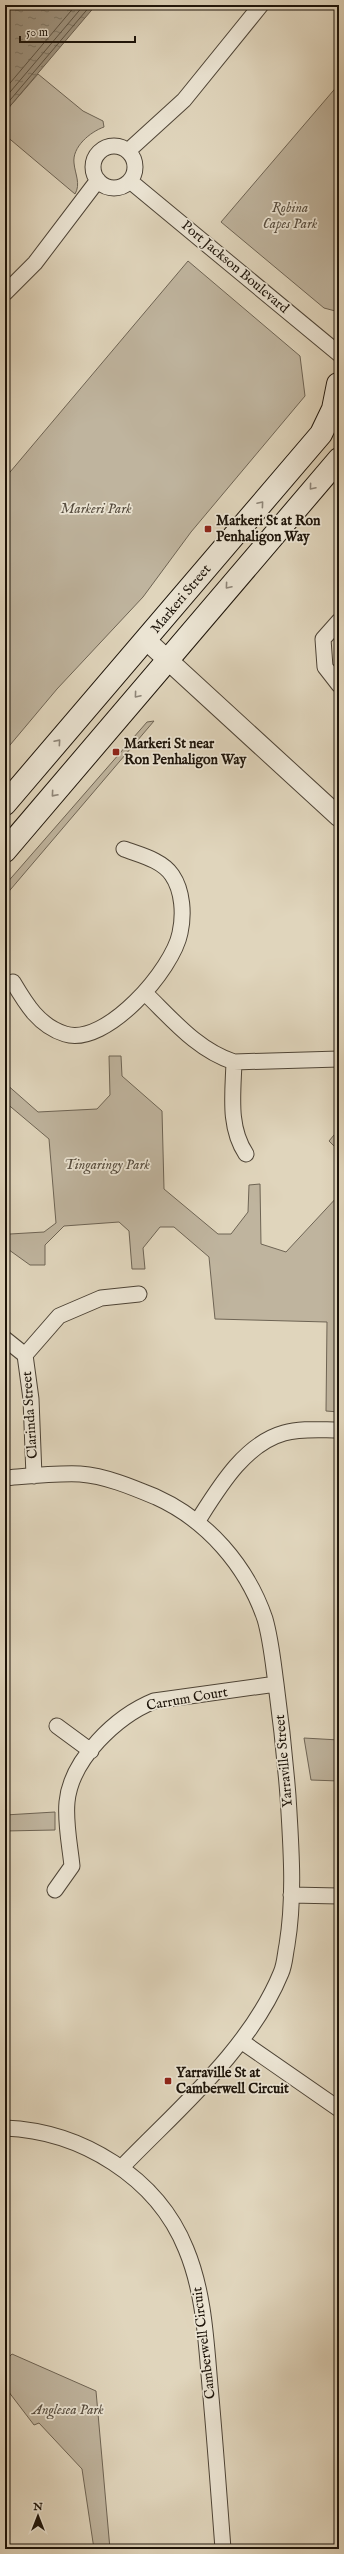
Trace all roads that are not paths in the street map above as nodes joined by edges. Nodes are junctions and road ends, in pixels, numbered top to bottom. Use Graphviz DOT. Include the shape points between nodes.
graph roads {
  1 [pos="261,5"];
  2 [pos="128,151"];
  3 [pos="98,180"];
  4 [pos="130,181"];
  5 [pos="5,293"];
  6 [pos="339,354"];
  7 [pos="339,380"];
  8 [pos="339,459"];
  9 [pos="339,621"];
  10 [pos="146,640"];
  11 [pos="167,659"];
  12 [pos="339,686"];
  13 [pos="5,804"];
  14 [pos="339,817"];
  15 [pos="124,849"];
  16 [pos="5,851"];
  17 [pos="13,982"];
  18 [pos="145,993"];
  19 [pos="339,1059"];
  20 [pos="234,1062"];
  21 [pos="246,1154"];
  22 [pos="139,1294"];
  23 [pos="5,1339"];
  24 [pos="25,1355"];
  25 [pos="339,1430"];
  26 [pos="34,1476"];
  27 [pos="5,1478"];
  28 [pos="197,1522"];
  29 [pos="276,1684"];
  30 [pos="57,1726"];
  31 [pos="91,1751"];
  32 [pos="55,1890"];
  33 [pos="291,1895"];
  34 [pos="339,1896"];
  35 [pos="241,2041"];
  36 [pos="339,2108"];
  37 [pos="5,2128"];
  38 [pos="122,2167"];
  39 [pos="223,2549"];
  1 -- 2 [label="street" via="184,100"];
  2 -- 3 [label="street" via="115,147 102,150 97,155 94,168"];
  2 -- 4 [label="street" via="135,169"];
  3 -- 4 [label="street" via="114,188"];
  3 -- 5 [label="street" via="35,263"];
  4 -- 6 [label="street, Port Jackson Boulevard"];
  10 -- 7 [label="main road, Markeri Street, one-way" via="321,434 333,409"];
  8 -- 11 [label="main road, Markeri Street, one-way"];
  9 -- 12 [label="street" via="323,639 325,667"];
  10 -- 11 [label="street"];
  13 -- 10 [label="main road, Markeri Street, one-way"];
  11 -- 14 [label="street"];
  11 -- 16 [label="main road, Markeri Street, one-way"];
  15 -- 18 [label="street" via="164,867 171,874 179,891 182,913 180,934 174,951"];
  17 -- 18 [label="street" via="29,1009 49,1027 66,1035 98,1031 130,1008"];
  18 -- 20 [label="street" via="193,1040 220,1057"];
  19 -- 20 [label="street"];
  20 -- 21 [label="street" via="233,1120 238,1142"];
  22 -- 24 [label="street" via="101,1298 59,1316"];
  23 -- 24 [label="street, Clarinda Street"];
  24 -- 26 [label="street, Clarinda Street"];
  25 -- 28 [label="street" via="284,1433 266,1442 251,1452 219,1486"];
  26 -- 27 [label="street, Yarraville Street"];
  26 -- 28 [label="street, Yarraville Street" via="81,1474 127,1484 175,1506"];
  28 -- 29 [label="street, Yarraville Street" via="225,1548 254,1592 265,1621"];
  29 -- 31 [label="street, Carrum Court" via="154,1701 136,1708 121,1719"];
  29 -- 33 [label="street, Yarraville Street" via="284,1740 292,1860"];
  30 -- 31 [label="street"];
  31 -- 32 [label="street, Carrum Court" via="69,1790 67,1812 72,1866"];
  33 -- 34 [label="street"];
  33 -- 35 [label="street, Yarraville Street" via="291,1922 283,1970 263,2012"];
  35 -- 36 [label="street"];
  35 -- 38 [label="street, Yarraville Street"];
  37 -- 38 [label="street, Camberwell Circuit" via="24,2129 72,2141"];
  38 -- 39 [label="street, Camberwell Circuit" via="164,2211 186,2248 194,2270 204,2318"];
}
